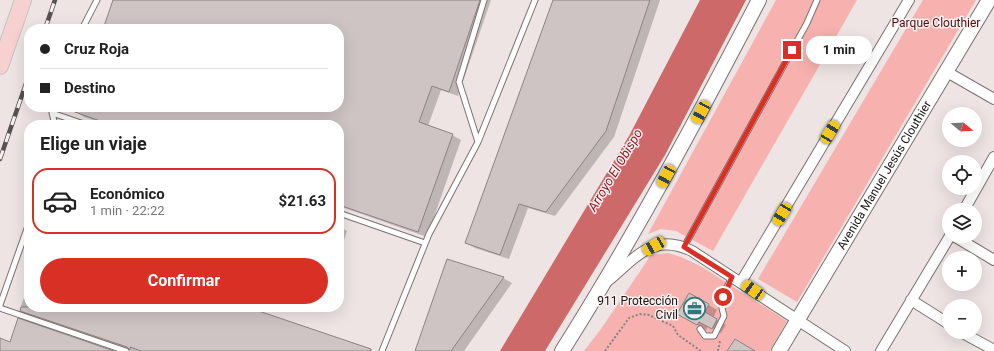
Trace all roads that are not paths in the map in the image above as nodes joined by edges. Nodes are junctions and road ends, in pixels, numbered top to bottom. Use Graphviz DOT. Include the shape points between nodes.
graph roads {
  1 [pos="23,0"];
  2 [pos="97,0"];
  3 [pos="484,0"];
  4 [pos="535,0"];
  5 [pos="759,0"];
  6 [pos="818,0"];
  7 [pos="909,0"];
  8 [pos="989,0"];
  9 [pos="85,24"];
  10 [pos="0,66"];
  11 [pos="947,72"];
  12 [pos="994,99"];
  13 [pos="52,113"];
  14 [pos="54,120"];
  15 [pos="72,120"];
  16 [pos="478,142"];
  17 [pos="994,157"];
  18 [pos="991,169"];
  19 [pos="969,203"];
  20 [pos="344,215"];
  21 [pos="24,237"];
  22 [pos="425,243"];
  23 [pos="946,243"];
  24 [pos="966,243"];
  25 [pos="684,247"];
  26 [pos="994,260"];
  27 [pos="737,279"];
  28 [pos="605,284"];
  29 [pos="911,300"];
  30 [pos="0,306"];
  31 [pos="797,320"];
  32 [pos="942,320"];
  33 [pos="700,329"];
  34 [pos="974,339"];
  35 [pos="994,350"];
  36 [pos="126,351"];
  37 [pos="382,351"];
  38 [pos="562,351"];
  39 [pos="779,351"];
  40 [pos="844,351"];
  41 [pos="881,351"];
  1 -- 10 [label="main road"];
  2 -- 9 [label="lane"];
  3 -- 16 [label="lane" via="459,82"];
  4 -- 16 [label="lane"];
  5 -- 28 [label="street" via="701,112"];
  6 -- 25 [label="lane"];
  7 -- 27 [label="street"];
  8 -- 11 [label="street, Avenida Manuel Jesús Clouthier"];
  11 -- 12 [label="street"];
  11 -- 31 [label="street, Avenida Manuel Jesús Clouthier"];
  13 -- 14 [label="lane"];
  13 -- 15 [label="lane"];
  16 -- 22 [label="lane"];
  17 -- 18 [label="street"];
  18 -- 19 [label="street"];
  20 -- 22 [label="lane"];
  21 -- 30 [label="lane"];
  22 -- 37 [label="lane"];
  23 -- 29 [label="street"];
  24 -- 26 [label="street"];
  25 -- 27 [label="street"];
  25 -- 28 [label="street" via="676,244 654,246 634,258"];
  27 -- 31 [label="street"];
  27 -- 33 [label="lane" via="723,297 721,307 724,316 714,336 705,336"];
  28 -- 38 [label="street"];
  29 -- 32 [label="street"];
  29 -- 41 [label="street"];
  30 -- 36 [label="lane"];
  31 -- 39 [label="street, Avenida Manuel Jesús Clouthier"];
  31 -- 40 [label="street"];
  34 -- 35 [label="street"];
}
